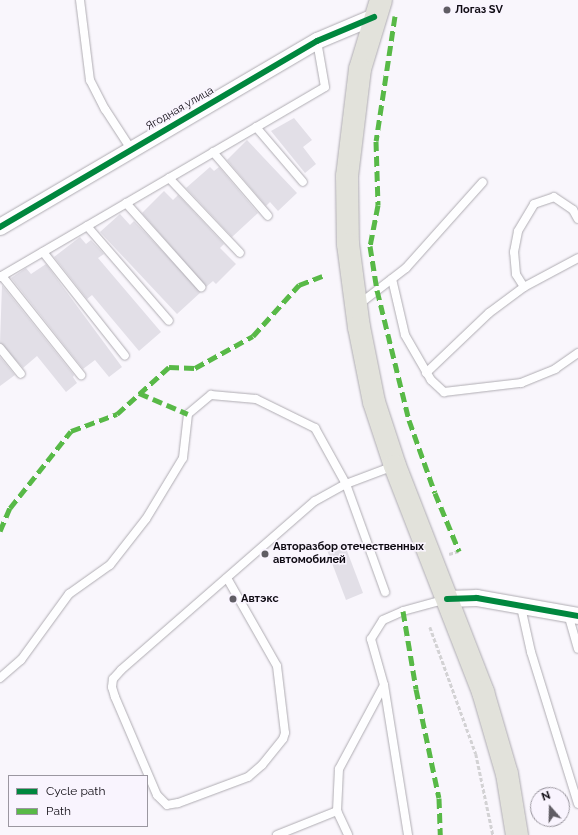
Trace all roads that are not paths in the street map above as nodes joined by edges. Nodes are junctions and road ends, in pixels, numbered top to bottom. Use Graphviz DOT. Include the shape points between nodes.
graph roads {
  1 [pos="80,0"];
  2 [pos="377,9"];
  3 [pos="317,41"];
  4 [pos="256,127"];
  5 [pos="131,149"];
  6 [pos="213,152"];
  7 [pos="170,178"];
  8 [pos="303,182"];
  9 [pos="483,182"];
  10 [pos="126,203"];
  11 [pos="268,216"];
  12 [pos="578,219"];
  13 [pos="87,226"];
  14 [pos="0,227"];
  15 [pos="43,252"];
  16 [pos="240,253"];
  17 [pos="578,258"];
  18 [pos="1,277"];
  19 [pos="392,279"];
  20 [pos="524,286"];
  21 [pos="201,287"];
  22 [pos="356,306"];
  23 [pos="169,321"];
  24 [pos="0,348"];
  25 [pos="578,353"];
  26 [pos="125,356"];
  27 [pos="426,373"];
  28 [pos="21,374"];
  29 [pos="81,375"];
  30 [pos="395,466"];
  31 [pos="346,484"];
  32 [pos="227,578"];
  33 [pos="385,592"];
  34 [pos="447,599"];
  35 [pos="521,607"];
  36 [pos="573,615"];
  37 [pos="578,649"];
  38 [pos="0,678"];
  39 [pos="384,685"];
  40 [pos="578,804"];
  41 [pos="337,811"];
  42 [pos="277,835"];
  43 [pos="348,835"];
  44 [pos="408,835"];
  45 [pos="517,835"];
  1 -- 5 [label="lane" via="90,80"];
  2 -- 3 [label="street, Ягодная улица"];
  2 -- 22 [label="main road" via="359,77 347,176 348,244"];
  3 -- 4 [label="lane" via="324,87"];
  3 -- 5 [label="street, Ягодная улица"];
  4 -- 6 [label="lane"];
  4 -- 8 [label="lane"];
  5 -- 14 [label="street, Ягодная улица"];
  6 -- 7 [label="lane"];
  6 -- 11 [label="lane"];
  7 -- 10 [label="lane"];
  7 -- 16 [label="lane"];
  9 -- 19 [label="lane" via="406,268"];
  10 -- 13 [label="lane"];
  10 -- 21 [label="lane"];
  12 -- 20 [label="lane" via="574,210 554,197 534,204 518,231 514,252 516,274"];
  13 -- 15 [label="lane"];
  13 -- 23 [label="lane"];
  15 -- 18 [label="lane"];
  15 -- 26 [label="lane"];
  17 -- 20 [label="lane"];
  18 -- 29 [label="lane"];
  19 -- 22 [label="lane"];
  19 -- 27 [label="lane" via="405,335"];
  20 -- 27 [label="lane" via="489,313"];
  22 -- 30 [label="main road" via="374,402"];
  24 -- 28 [label="lane"];
  25 -- 27 [label="lane" via="555,368 521,382 456,391 444,392 436,388"];
  30 -- 31 [label="lane"];
  30 -- 34 [label="main road"];
  31 -- 32 [label="lane" via="315,501"];
  31 -- 33 [label="lane"];
  31 -- 38 [label="lane" via="315,428 256,400 211,395 188,414 183,458 146,519 110,565 69,594 21,660"];
  32 -- 32 [label="lane" via="113,679 115,697 157,795 167,805 178,804 248,777 270,755 285,733 277,666"];
  34 -- 35 [label="street" via="477,598"];
  34 -- 39 [label="lane" via="403,611 383,620 371,639"];
  34 -- 45 [label="main road" via="483,692 507,774"];
  35 -- 36 [label="street"];
  35 -- 40 [label="lane" via="531,652"];
  36 -- 37 [label="lane"];
  39 -- 41 [label="lane" via="339,768"];
  39 -- 44 [label="lane"];
  41 -- 42 [label="lane"];
  41 -- 43 [label="lane"];
}
